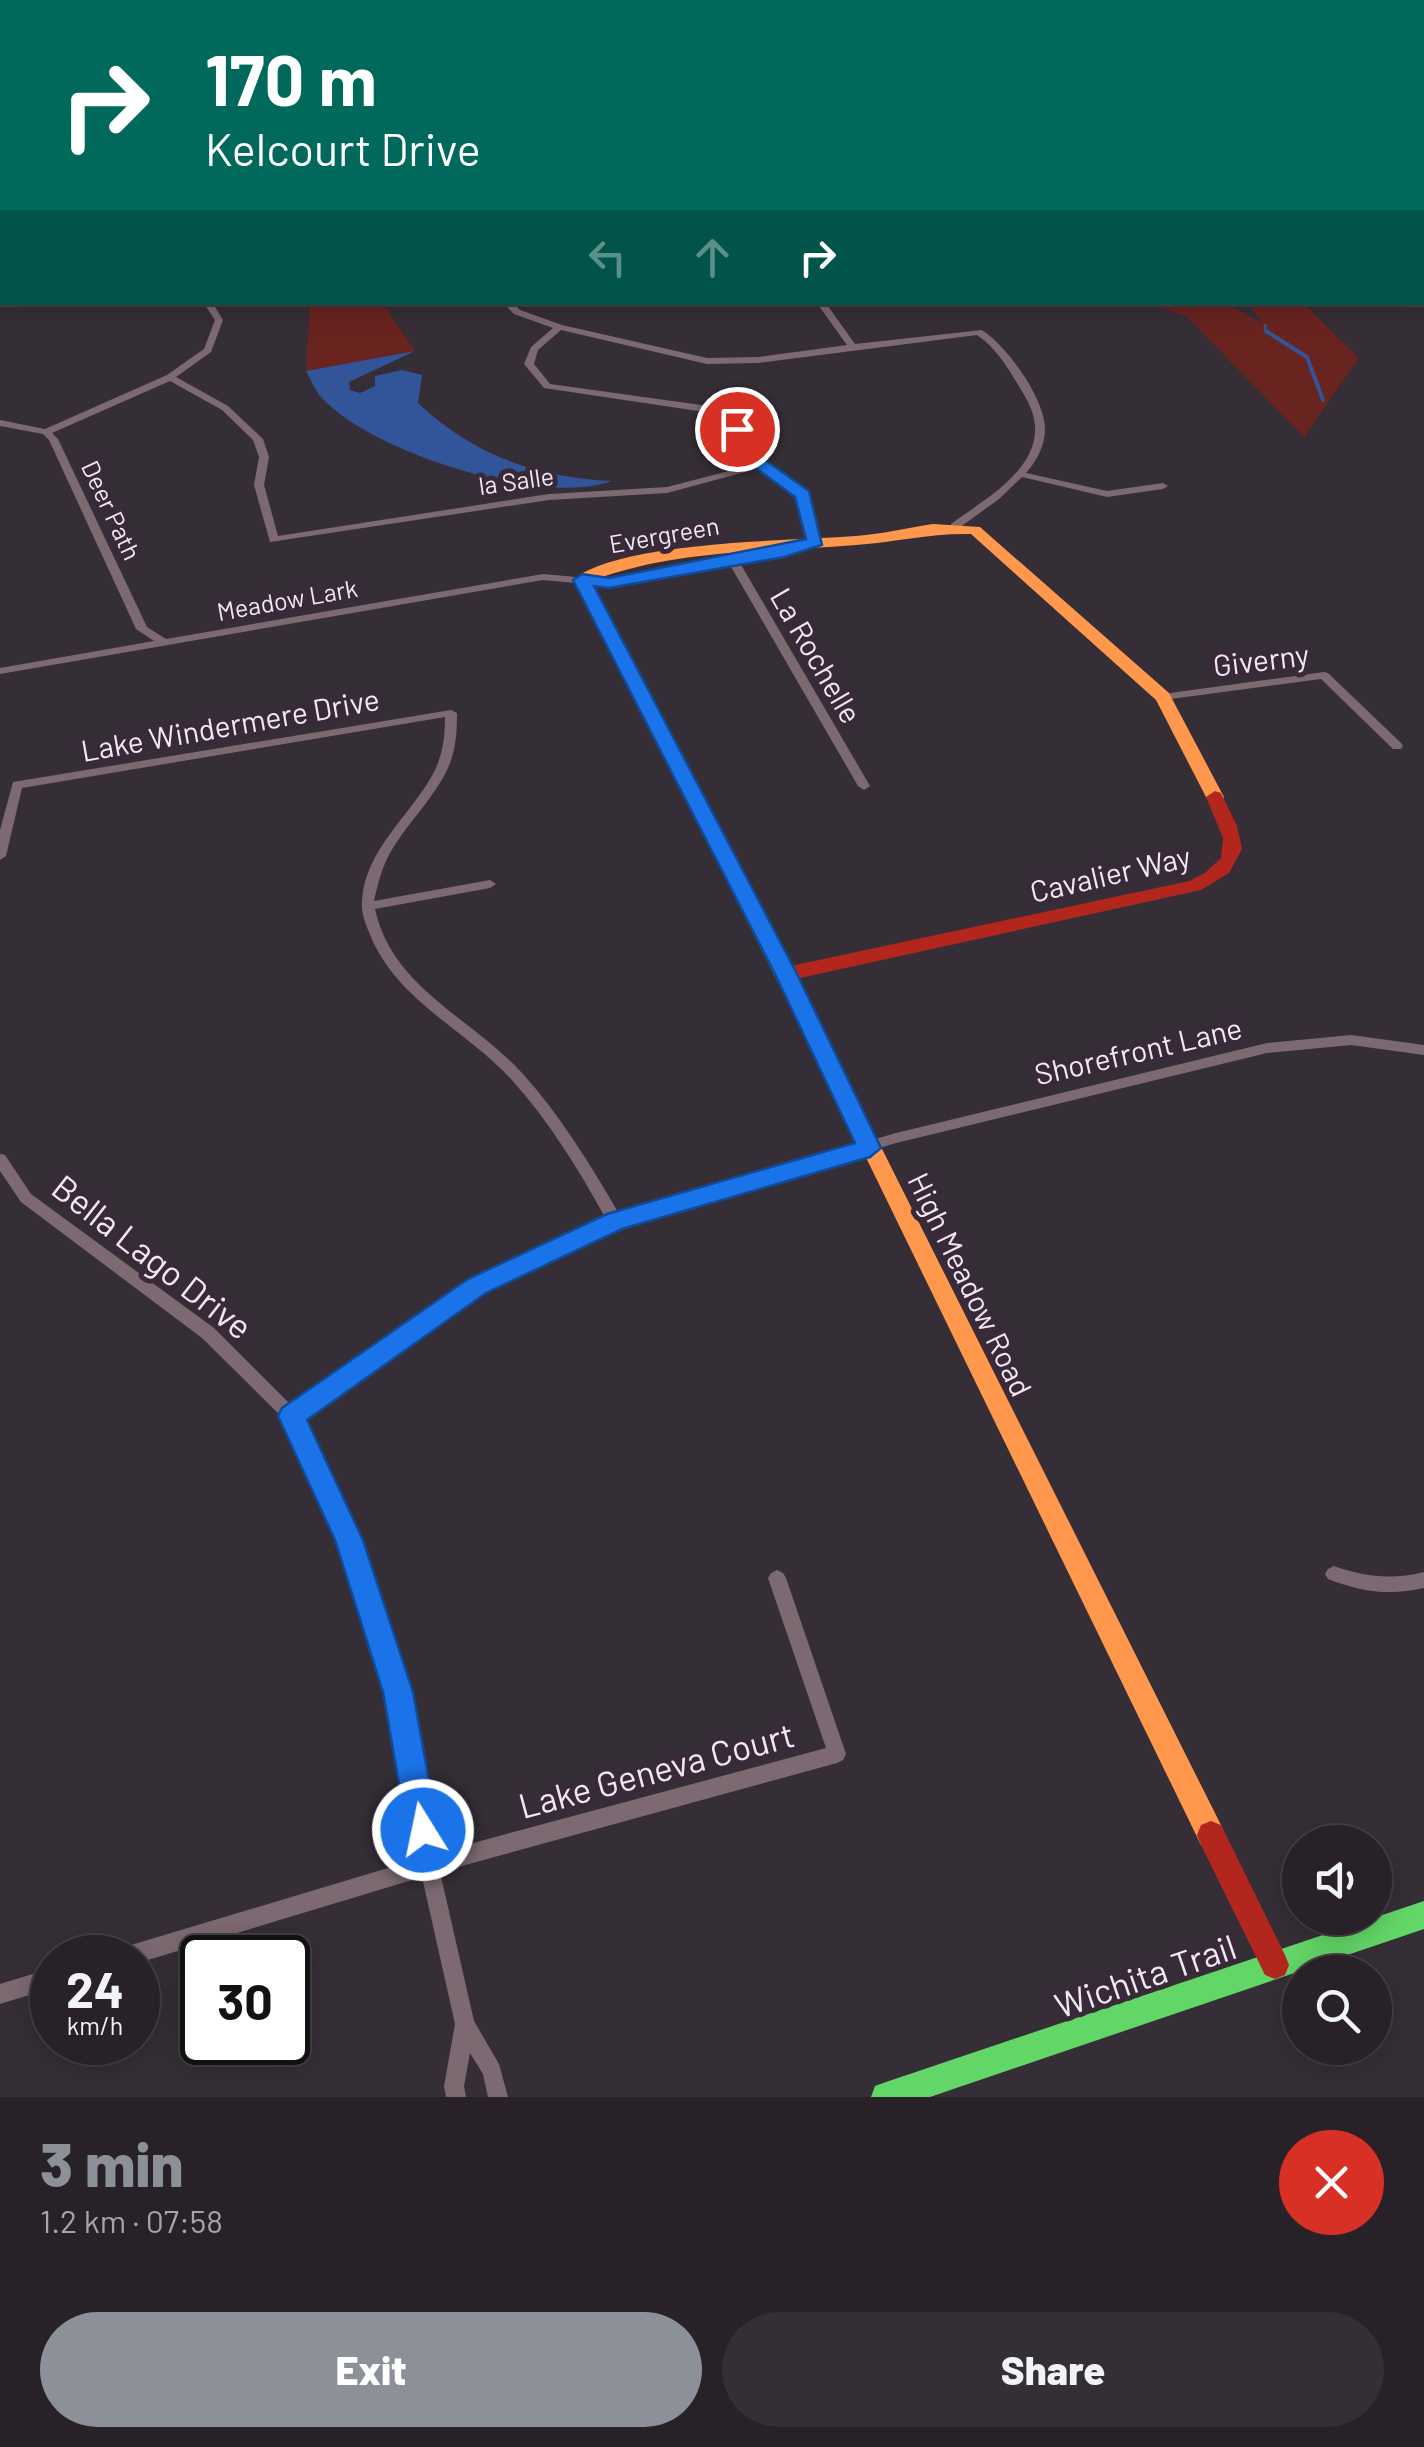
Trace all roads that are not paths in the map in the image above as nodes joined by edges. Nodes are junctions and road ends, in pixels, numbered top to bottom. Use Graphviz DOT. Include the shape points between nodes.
graph roads {
  1 [pos="209,305"];
  2 [pos="509,305"];
  3 [pos="822,305"];
  4 [pos="559,327"];
  5 [pos="853,348"];
  6 [pos="170,377"];
  7 [pos="0,424"];
  8 [pos="46,432"];
  9 [pos="762,465"];
  10 [pos="1024,474"];
  11 [pos="1163,486"];
  12 [pos="955,526"];
  13 [pos="816,542"];
  14 [pos="730,554"];
  15 [pos="582,580"];
  16 [pos="163,643"];
  17 [pos="0,670"];
  18 [pos="1163,697"];
  19 [pos="451,712"];
  20 [pos="1398,746"];
  21 [pos="864,786"];
  22 [pos="0,856"];
  23 [pos="490,884"];
  24 [pos="368,906"];
  25 [pos="786,974"];
  26 [pos="1424,1050"];
  27 [pos="870,1148"];
  28 [pos="0,1159"];
  29 [pos="615,1221"];
  30 [pos="292,1416"];
  31 [pos="1334,1574"];
  32 [pos="777,1578"];
  33 [pos="1424,1580"];
  34 [pos="429,1864"];
  35 [pos="1424,1915"];
  36 [pos="160,1946"];
  37 [pos="1275,1965"];
  38 [pos="30,1985"];
  39 [pos="0,1994"];
  40 [pos="464,2024"];
  41 [pos="456,2097"];
  42 [pos="498,2097"];
  43 [pos="886,2097"];
  1 -- 6 [label="street" via="219,320 212,344"];
  2 -- 4 [label="street"];
  3 -- 5 [label="street"];
  4 -- 5 [label="street" via="707,360"];
  4 -- 9 [label="street" via="534,349 529,364 547,386 701,408 737,429"];
  5 -- 10 [label="street" via="971,331 986,335 1040,410 1038,448"];
  6 -- 8 [label="street"];
  6 -- 9 [label="street, la Salle" via="225,408 258,439 264,458 259,485 274,540 549,497 667,490"];
  7 -- 8 [label="street"];
  8 -- 16 [label="street, Deer Path" via="142,629"];
  9 -- 13 [label="street" via="803,495"];
  10 -- 11 [label="street" via="1106,494"];
  10 -- 12 [label="street"];
  12 -- 13 [label="street, Evergreen"];
  12 -- 18 [label="street, Cavalier Way" via="975,530"];
  13 -- 14 [label="street, Evergreen"];
  14 -- 15 [label="street, Evergreen" via="602,570"];
  14 -- 21 [label="street, La Rochelle"];
  15 -- 16 [label="street, Meadow Lark" via="543,577"];
  15 -- 25 [label="street, High Meadow Road"];
  16 -- 17 [label="street, Meadow Lark"];
  18 -- 20 [label="street, Giverny" via="1324,675"];
  18 -- 25 [label="street, Cavalier Way" via="1236,839 1233,860 1213,880"];
  19 -- 22 [label="street, Lake Windermere Drive" via="17,786"];
  19 -- 24 [label="street" via="454,736 444,772 373,868"];
  23 -- 24 [label="street"];
  24 -- 29 [label="street" via="390,963 504,1063 591,1176"];
  25 -- 27 [label="street, High Meadow Road"];
  26 -- 27 [label="street, Shorefront Lane" via="1351,1040 1267,1048"];
  27 -- 29 [label="street, Shorefront Lane"];
  27 -- 37 [label="street, High Meadow Road"];
  28 -- 30 [label="street, Bella Lago Drive" via="26,1198 208,1333"];
  29 -- 30 [label="street, Shorefront Lane" via="477,1286"];
  30 -- 34 [label="street, Bella Lago Drive" via="349,1540 398,1692"];
  31 -- 33 [label="street" via="1361,1585"];
  32 -- 34 [label="street, Lake Geneva Court" via="837,1754"];
  34 -- 36 [label="street"];
  34 -- 40 [label="street, Bella Lago Drive"];
  35 -- 37 [label="street, Wichita Trail"];
  37 -- 43 [label="street, Wichita Trail"];
  38 -- 39 [label="street"];
  40 -- 41 [label="street, Bella Lago Drive"];
  40 -- 42 [label="street, Bella Lago Drive" via="492,2071"];
}
